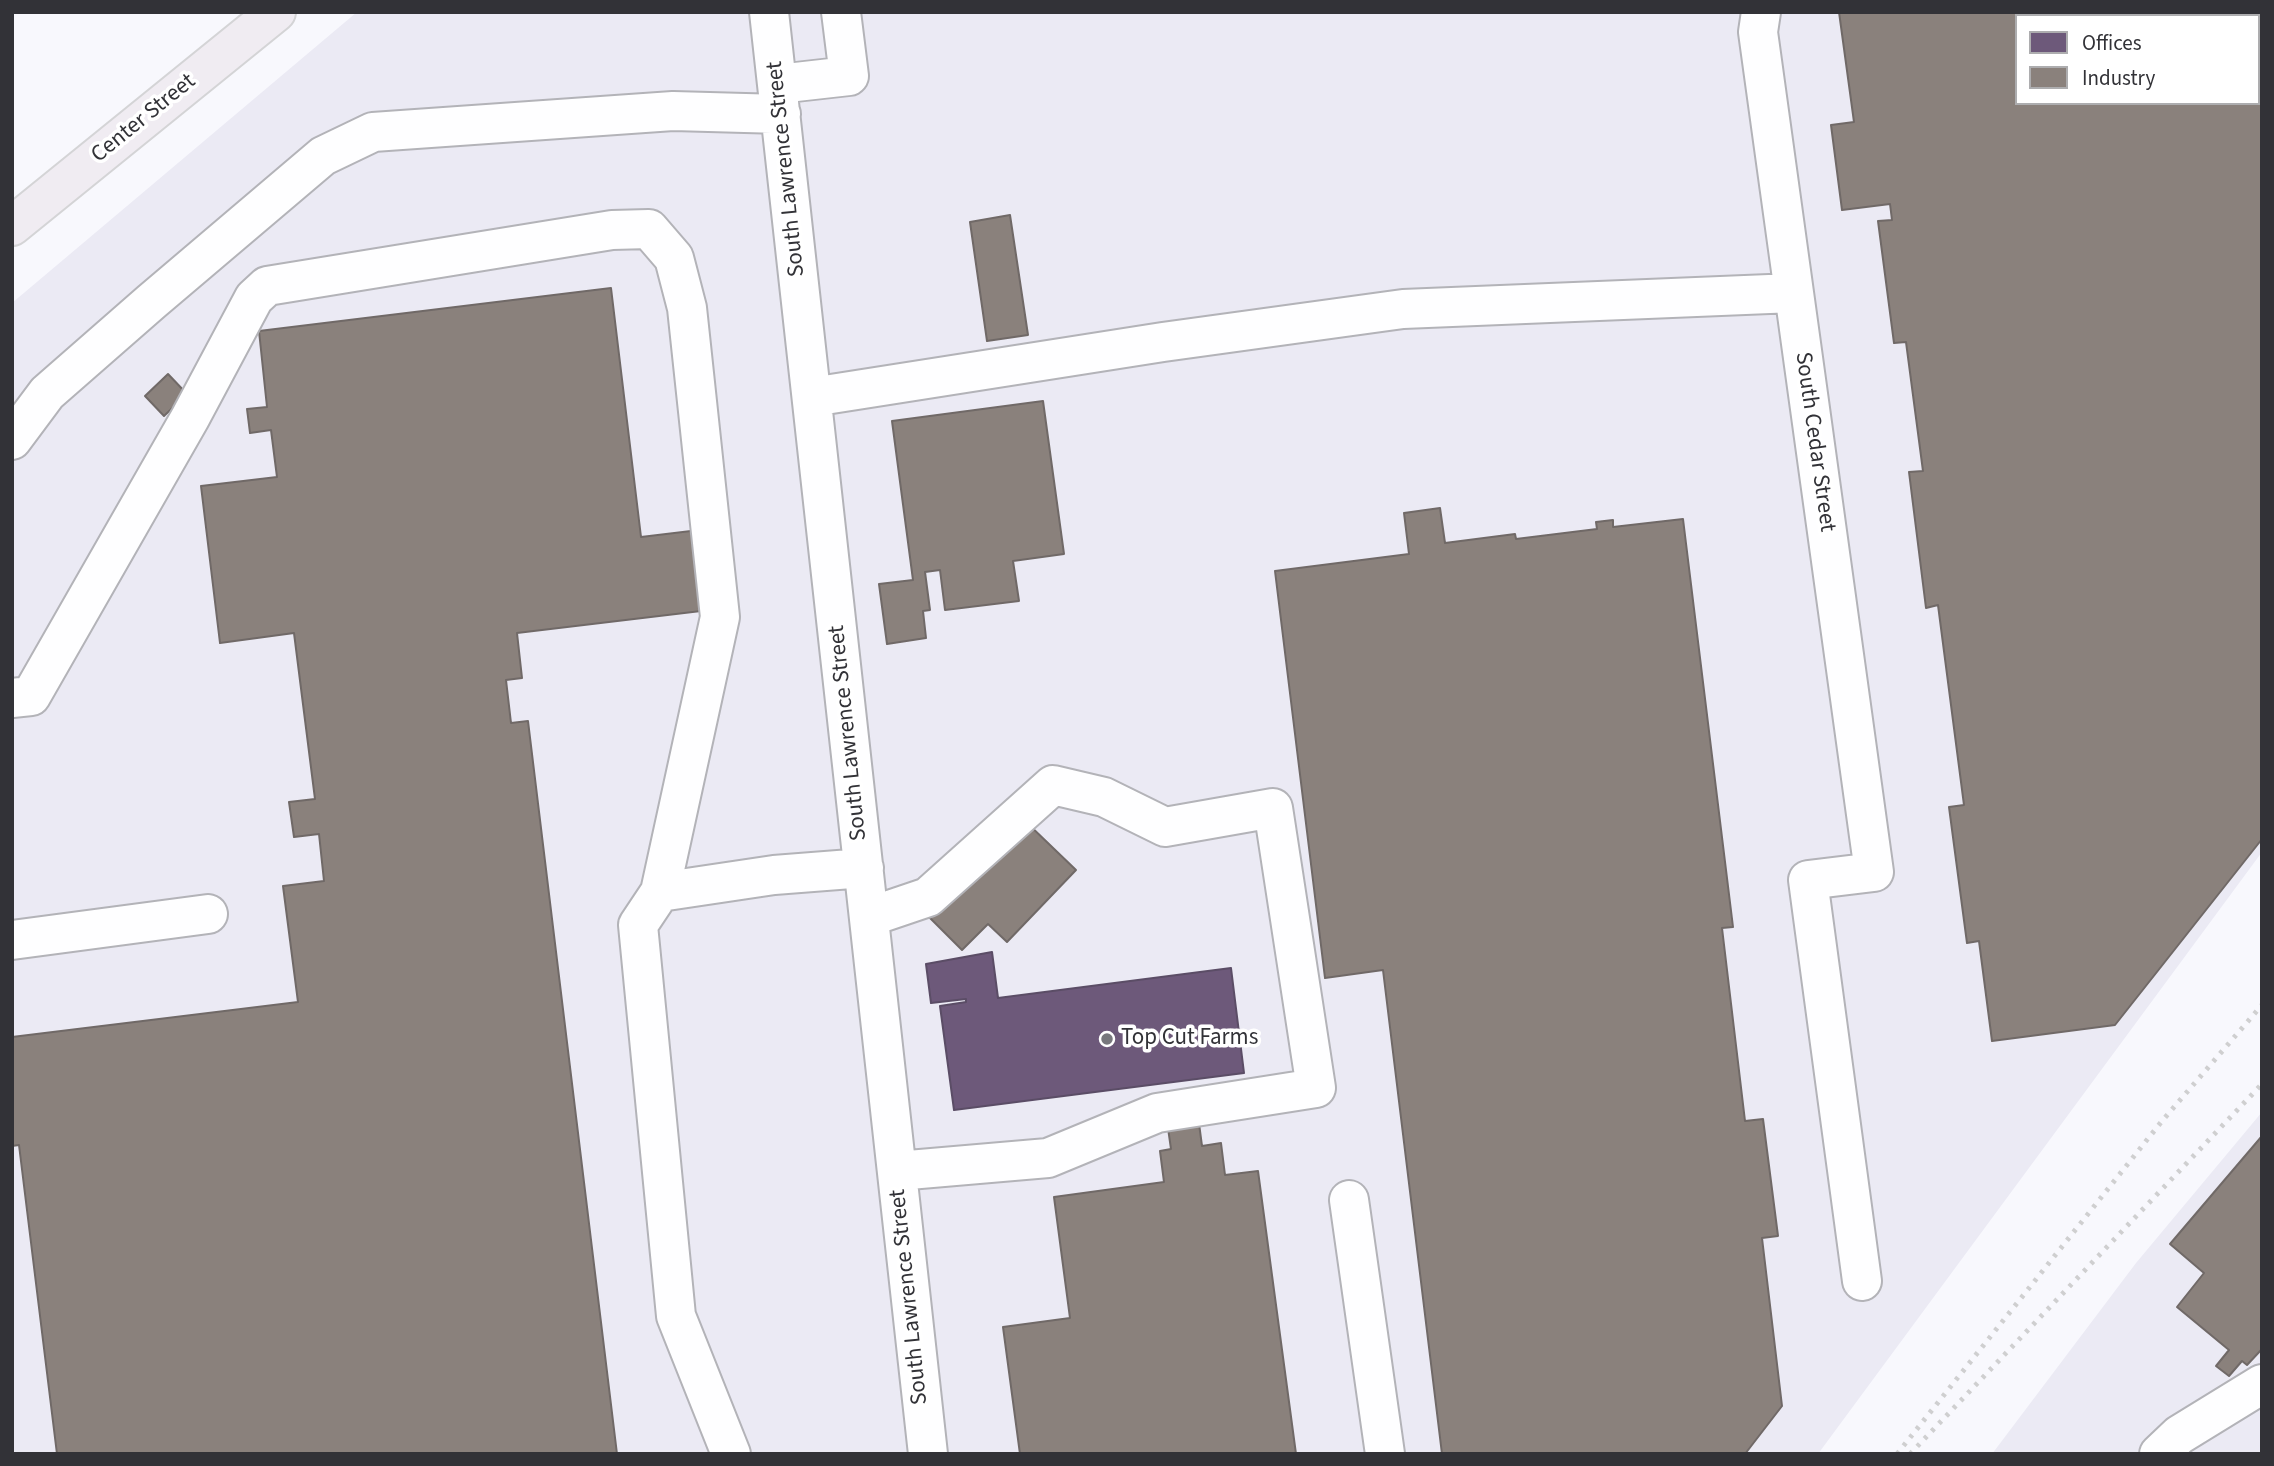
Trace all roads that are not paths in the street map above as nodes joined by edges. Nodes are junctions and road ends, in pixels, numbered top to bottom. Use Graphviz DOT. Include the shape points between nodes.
graph roads {
  1 [pos="276,12"];
  2 [pos="769,12"];
  3 [pos="841,12"];
  4 [pos="1762,12"];
  5 [pos="779,99"];
  6 [pos="12,226"];
  7 [pos="1794,293"];
  8 [pos="812,397"];
  9 [pos="12,440"];
  10 [pos="12,698"];
  11 [pos="864,868"];
  12 [pos="660,892"];
  13 [pos="208,914"];
  14 [pos="869,917"];
  15 [pos="12,940"];
  16 [pos="897,1171"];
  17 [pos="1349,1200"];
  18 [pos="1862,1281"];
  19 [pos="2262,1384"];
  20 [pos="730,1454"];
  21 [pos="928,1454"];
  22 [pos="1385,1454"];
  23 [pos="2159,1454"];
  1 -- 6 [label="main road, Center Street"];
  2 -- 5 [label="street, South Lawrence Street"];
  3 -- 5 [label="street" via="849,76"];
  4 -- 7 [label="street, South Cedar Street" via="1758,32"];
  5 -- 8 [label="street, South Lawrence Street"];
  5 -- 9 [label="street" via="373,132 323,156 150,302 47,393"];
  7 -- 8 [label="street" via="1404,309"];
  7 -- 18 [label="street, South Cedar Street" via="1874,872 1808,880"];
  8 -- 11 [label="street, South Lawrence Street"];
  10 -- 12 [label="street" via="31,696 254,298 267,286 612,230 649,229 674,258 687,308 720,617"];
  11 -- 12 [label="street" via="774,875"];
  11 -- 14 [label="street, South Lawrence Street"];
  12 -- 20 [label="street" via="638,925 676,1316"];
  13 -- 15 [label="street"];
  14 -- 16 [label="street, South Lawrence Street"];
  14 -- 16 [label="street" via="928,897 1053,785 1104,797 1165,827 1273,808 1316,1087 1157,1113 1048,1158"];
  16 -- 21 [label="street, South Lawrence Street"];
  17 -- 22 [label="street"];
  19 -- 23 [label="street" via="2179,1435"];
}
